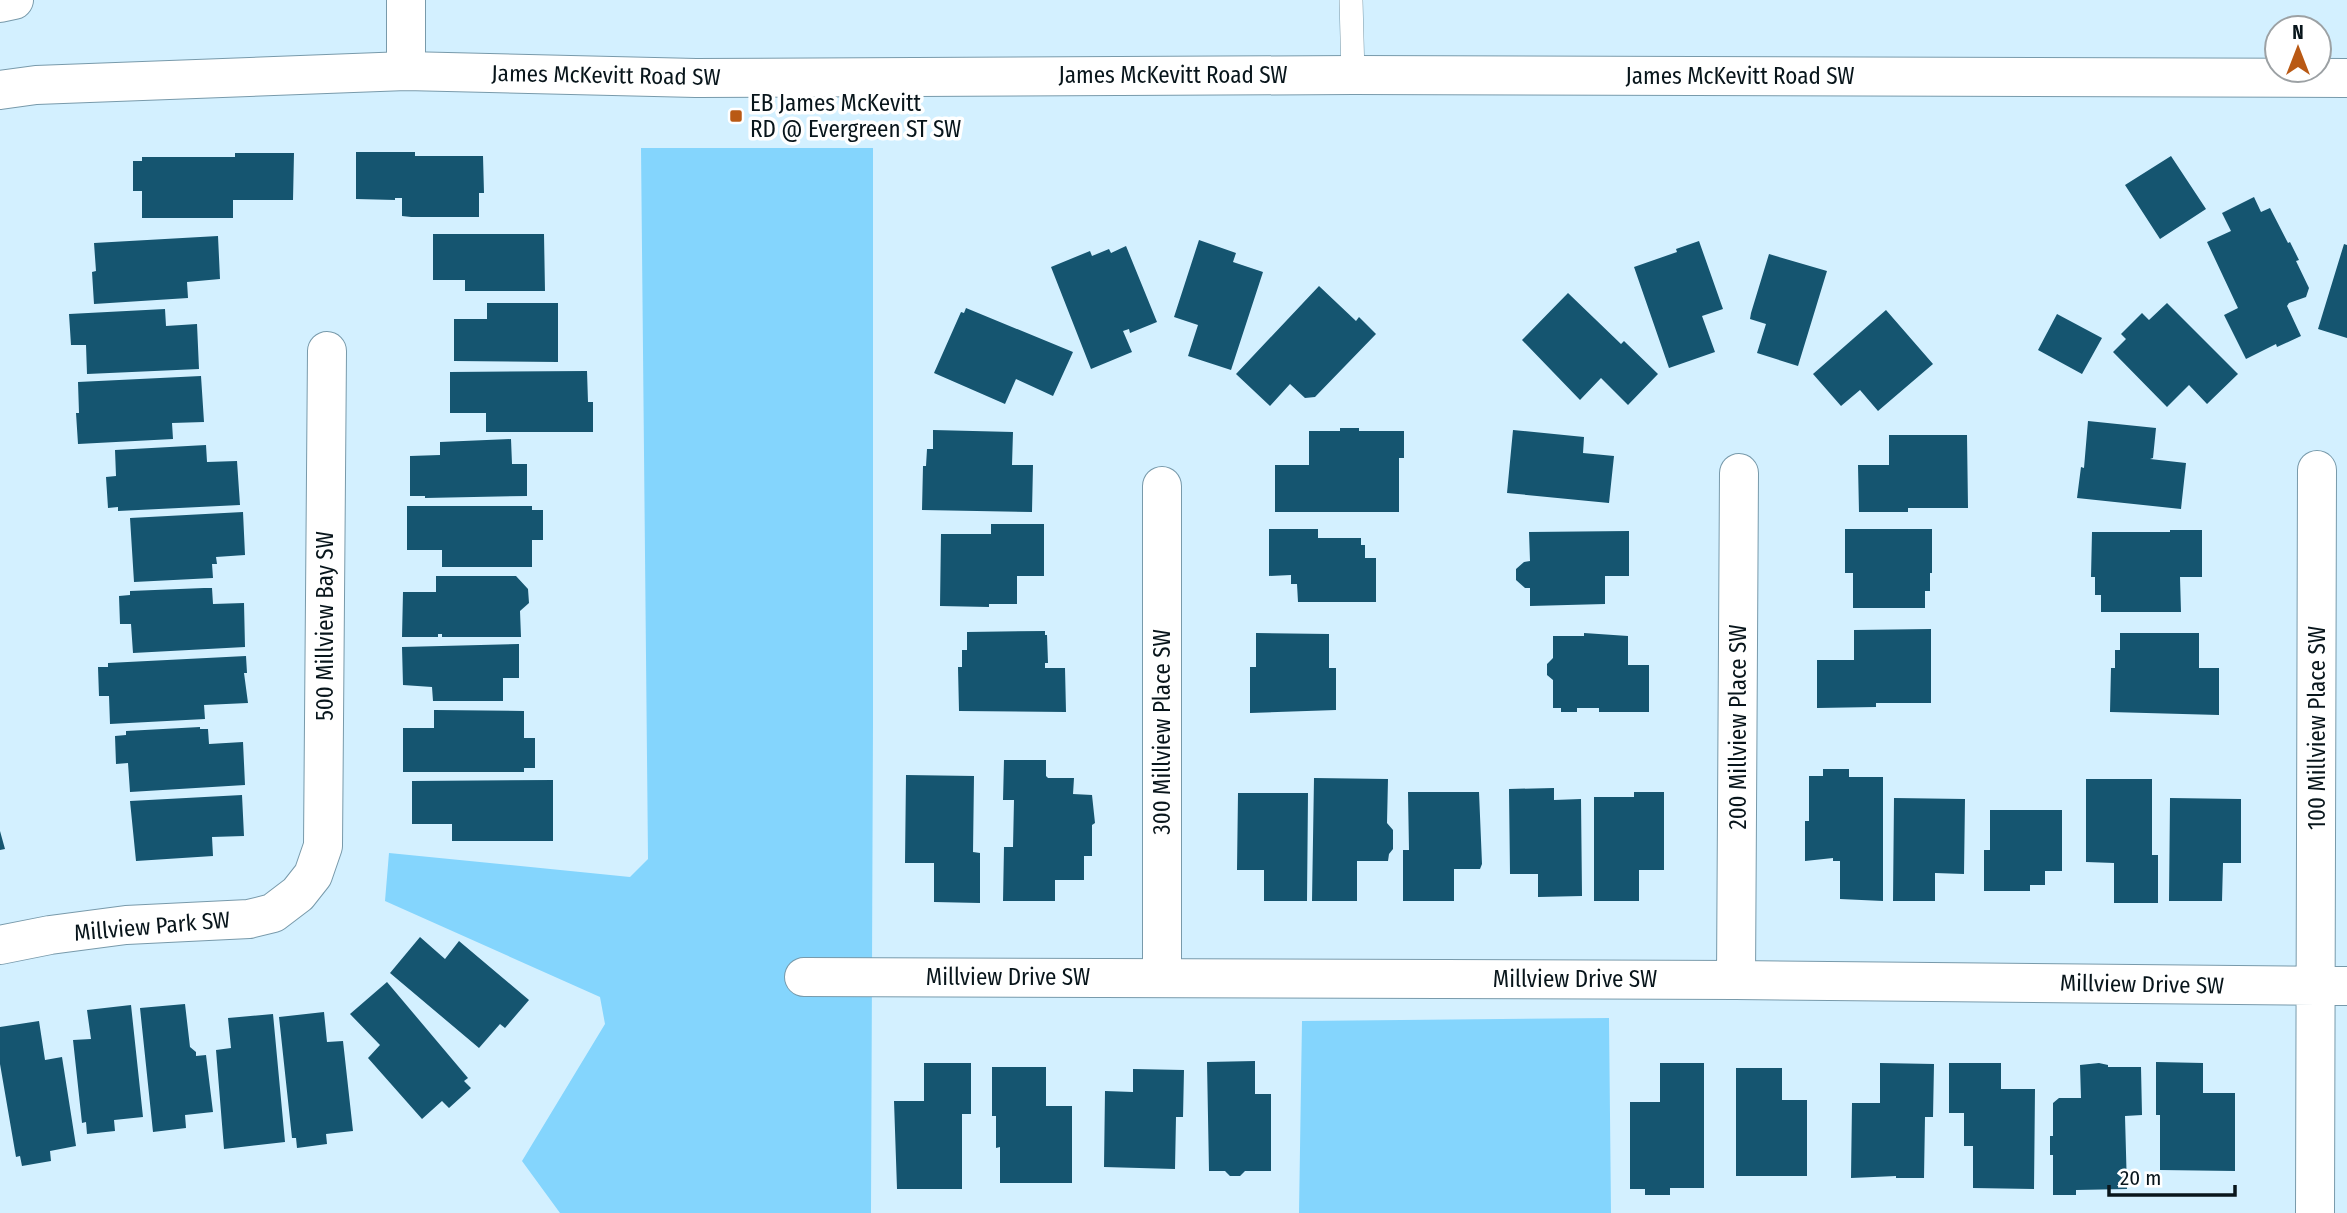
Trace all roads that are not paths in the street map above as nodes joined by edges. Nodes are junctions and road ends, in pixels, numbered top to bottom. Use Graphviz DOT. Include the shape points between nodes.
graph roads {
  1 [pos="14,0"];
  2 [pos="406,0"];
  3 [pos="1351,0"];
  4 [pos="0,3"];
  5 [pos="406,71"];
  6 [pos="1353,75"];
  7 [pos="2347,78"];
  8 [pos="0,90"];
  9 [pos="327,351"];
  10 [pos="2317,470"];
  11 [pos="1739,473"];
  12 [pos="1162,486"];
  13 [pos="298,894"];
  14 [pos="0,945"];
  15 [pos="804,977"];
  16 [pos="1162,978"];
  17 [pos="1736,980"];
  18 [pos="2332,986"];
  19 [pos="2315,1213"];
  1 -- 4 [label="street"];
  2 -- 5 [label="street"];
  3 -- 6 [label="lane"];
  5 -- 6 [label="street, James McKevitt Road SW" via="696,78"];
  5 -- 8 [label="street, James McKevitt Road SW"];
  6 -- 7 [label="street, James McKevitt Road SW"];
  9 -- 13 [label="street, 500 Millview Bay SW" via="323,846 313,875"];
  10 -- 18 [label="street, 100 Millview Place SW"];
  11 -- 17 [label="street, 200 Millview Place SW"];
  12 -- 16 [label="street, 300 Millview Place SW"];
  13 -- 14 [label="street, Millview Park SW" via="273,912 249,919 127,925"];
  15 -- 16 [label="street, Millview Drive SW"];
  16 -- 17 [label="street, Millview Drive SW"];
  17 -- 18 [label="street, Millview Drive SW"];
  18 -- 19 [label="street, 100 Millview Place SW"];
}
